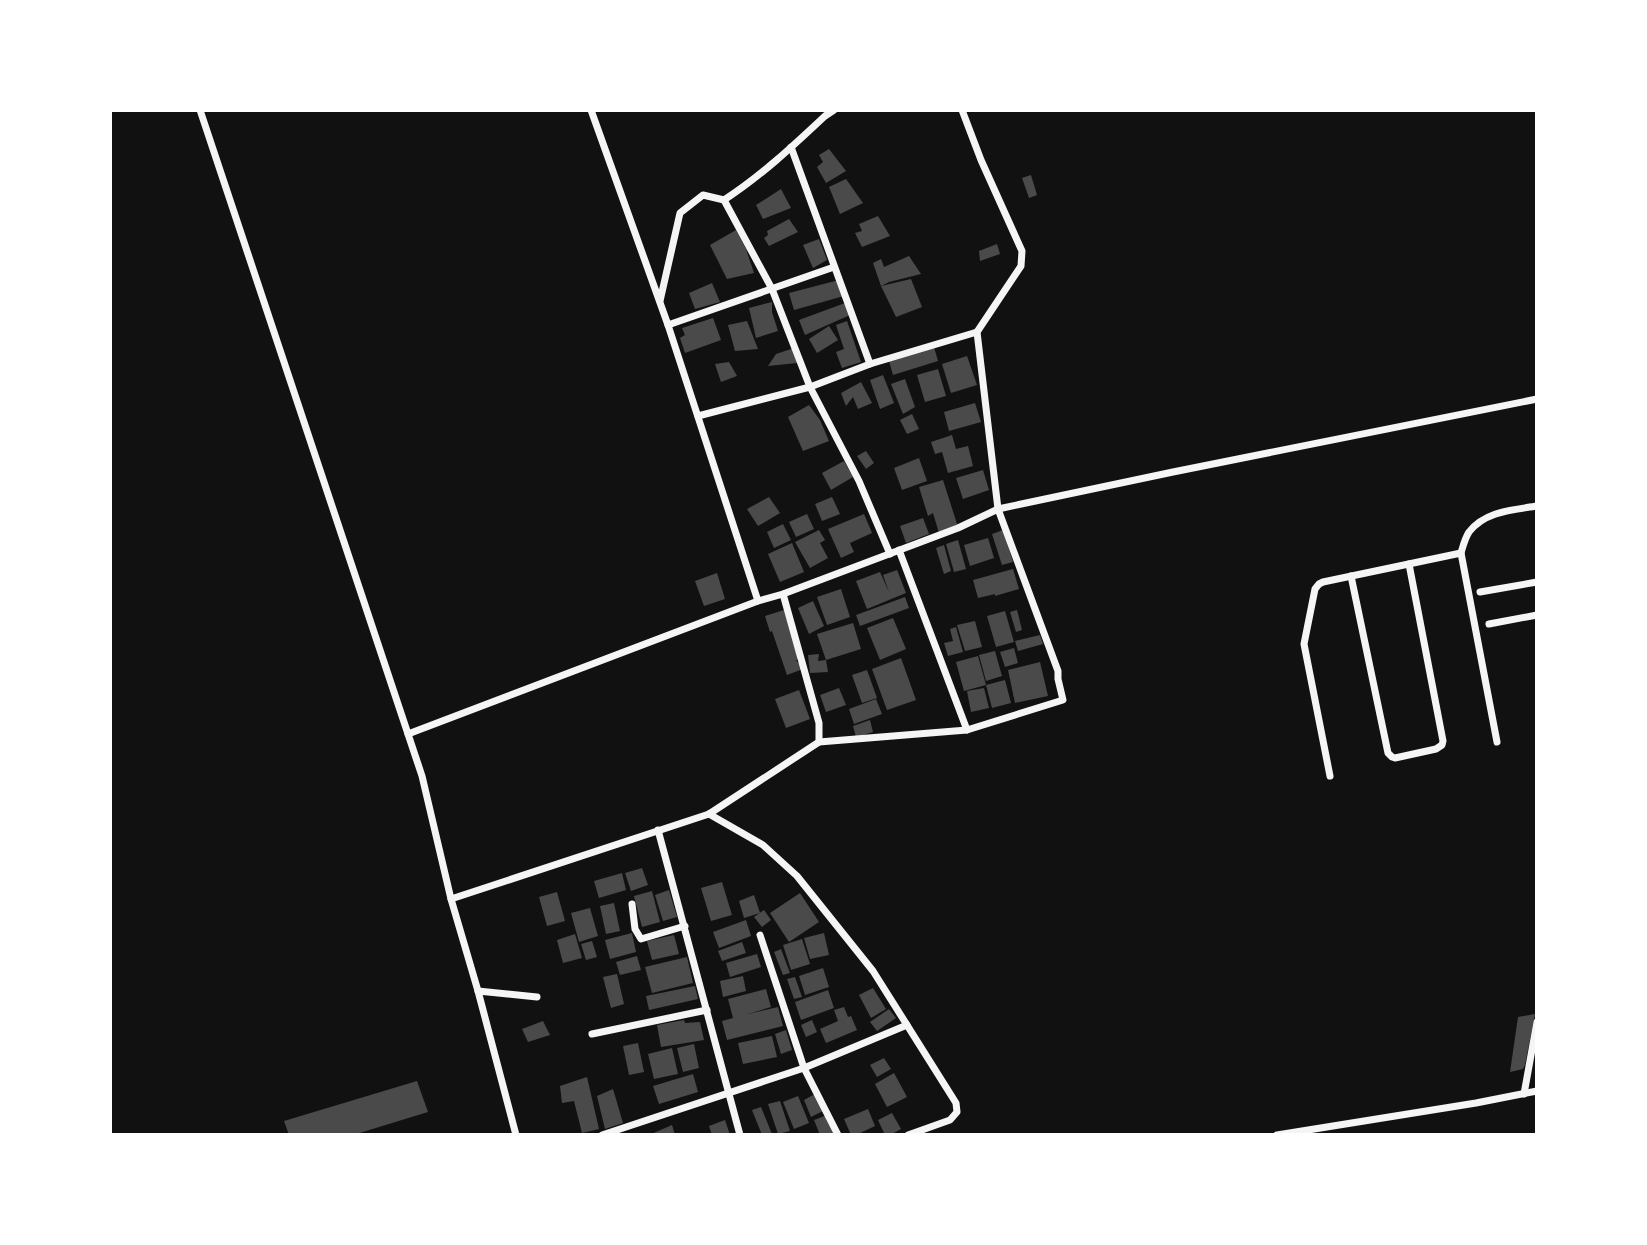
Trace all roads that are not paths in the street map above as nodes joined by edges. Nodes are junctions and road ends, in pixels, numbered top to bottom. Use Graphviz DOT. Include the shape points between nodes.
graph roads {
  1 [pos="200,110"];
  2 [pos="591,110"];
  3 [pos="834,110"];
  4 [pos="962,110"];
  5 [pos="791,148"];
  6 [pos="724,200"];
  7 [pos="834,267"];
  8 [pos="772,289"];
  9 [pos="660,303"];
  10 [pos="668,325"];
  11 [pos="977,332"];
  12 [pos="870,364"];
  13 [pos="810,387"];
  14 [pos="1537,399"];
  15 [pos="698,416"];
  16 [pos="1537,506"];
  17 [pos="998,509"];
  18 [pos="899,550"];
  19 [pos="1461,553"];
  20 [pos="890,554"];
  21 [pos="1409,564"];
  22 [pos="1351,576"];
  23 [pos="1537,582"];
  24 [pos="1480,593"];
  25 [pos="783,594"];
  26 [pos="758,601"];
  27 [pos="1537,615"];
  28 [pos="1489,624"];
  29 [pos="967,730"];
  30 [pos="408,734"];
  31 [pos="820,742"];
  32 [pos="1497,742"];
  33 [pos="1329,776"];
  34 [pos="709,814"];
  35 [pos="658,830"];
  36 [pos="451,899"];
  37 [pos="632,904"];
  38 [pos="685,926"];
  39 [pos="760,935"];
  40 [pos="478,991"];
  41 [pos="537,998"];
  42 [pos="707,1010"];
  43 [pos="1537,1022"];
  44 [pos="907,1025"];
  45 [pos="592,1034"];
  46 [pos="804,1068"];
  47 [pos="1537,1091"];
  48 [pos="727,1092"];
  49 [pos="1524,1094"];
  50 [pos="624,1131"];
  51 [pos="516,1135"];
  52 [pos="603,1135"];
  53 [pos="740,1135"];
  54 [pos="838,1135"];
  55 [pos="908,1135"];
  56 [pos="1277,1135"];
  1 -- 30 [label="street"];
  2 -- 9 [label="street"];
  3 -- 5 [label="street"];
  4 -- 11 [label="street" via="1022,251 1021,266"];
  5 -- 6 [label="street"];
  5 -- 7 [label="street"];
  6 -- 8 [label="street"];
  6 -- 9 [label="street" via="703,195 680,213"];
  7 -- 8 [label="street"];
  7 -- 12 [label="street"];
  8 -- 10 [label="street"];
  8 -- 13 [label="street"];
  9 -- 10 [label="street"];
  10 -- 15 [label="street"];
  11 -- 12 [label="street"];
  11 -- 17 [label="street"];
  12 -- 13 [label="street"];
  13 -- 15 [label="street"];
  13 -- 20 [label="street" via="859,481"];
  14 -- 17 [label="street"];
  15 -- 26 [label="street"];
  16 -- 19 [label="street" via="1480,520"];
  17 -- 18 [label="street"];
  17 -- 29 [label="street" via="1058,671 1063,700"];
  18 -- 20 [label="street"];
  18 -- 29 [label="street"];
  19 -- 21 [label="street"];
  19 -- 32 [label="street"];
  20 -- 25 [label="street"];
  21 -- 22 [label="street"];
  21 -- 22 [label="street" via="1443,741 1436,749 1395,758 1388,753"];
  22 -- 33 [label="street" via="1324,582 1315,589 1304,644"];
  23 -- 24 [label="street"];
  25 -- 26 [label="street"];
  25 -- 31 [label="street" via="819,723"];
  26 -- 30 [label="street"];
  27 -- 28 [label="street"];
  29 -- 31 [label="street"];
  30 -- 36 [label="street"];
  31 -- 34 [label="street"];
  34 -- 35 [label="street"];
  34 -- 44 [label="street" via="763,845 797,876 873,971"];
  35 -- 36 [label="street"];
  35 -- 38 [label="street"];
  36 -- 40 [label="street"];
  37 -- 38 [label="street" via="641,939"];
  38 -- 42 [label="street"];
  39 -- 46 [label="street"];
  40 -- 41 [label="street"];
  40 -- 51 [label="street"];
  42 -- 45 [label="street"];
  42 -- 48 [label="street"];
  43 -- 49 [label="street"];
  44 -- 46 [label="street"];
  44 -- 55 [label="street" via="958,1108 950,1120"];
  46 -- 48 [label="street"];
  46 -- 54 [label="street"];
  47 -- 49 [label="street"];
  48 -- 50 [label="street"];
  48 -- 53 [label="street"];
  49 -- 56 [label="street"];
  50 -- 52 [label="street"];
}
